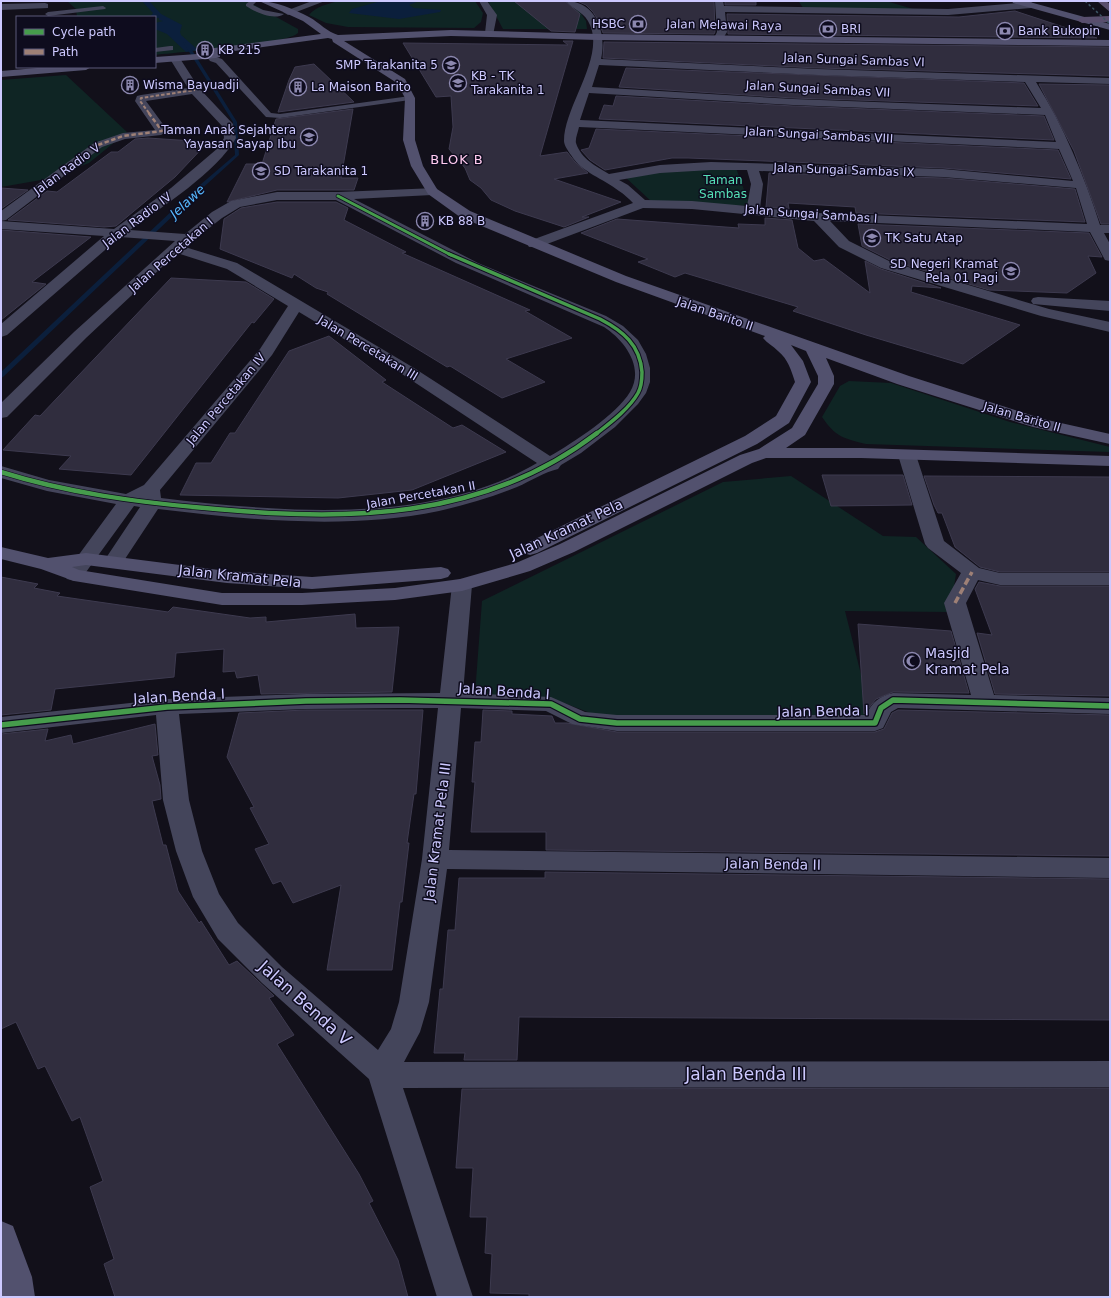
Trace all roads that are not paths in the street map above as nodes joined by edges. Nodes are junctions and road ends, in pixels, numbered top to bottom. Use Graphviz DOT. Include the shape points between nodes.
graph roads {
  1 [pos="95,1"];
  2 [pos="254,1"];
  3 [pos="264,1"];
  4 [pos="321,1"];
  5 [pos="484,1"];
  6 [pos="570,1"];
  7 [pos="890,1"];
  8 [pos="1016,1"];
  9 [pos="1101,1"];
  10 [pos="720,5"];
  11 [pos="796,5"];
  12 [pos="1031,5"];
  13 [pos="1,8"];
  14 [pos="1110,9"];
  15 [pos="47,10"];
  16 [pos="283,12"];
  17 [pos="923,12"];
  18 [pos="1110,19"];
  19 [pos="1082,20"];
  20 [pos="1094,23"];
  21 [pos="1110,27"];
  22 [pos="490,33"];
  23 [pos="598,37"];
  24 [pos="719,38"];
  25 [pos="326,39"];
  26 [pos="1068,44"];
  27 [pos="1110,44"];
  28 [pos="156,50"];
  29 [pos="156,50"];
  30 [pos="209,55"];
  31 [pos="170,57"];
  32 [pos="596,62"];
  33 [pos="67,68"];
  34 [pos="48,69"];
  35 [pos="1,74"];
  36 [pos="1029,79"];
  37 [pos="1110,81"];
  38 [pos="196,90"];
  39 [pos="586,90"];
  40 [pos="408,95"];
  41 [pos="1049,112"];
  42 [pos="574,123"];
  43 [pos="1063,146"];
  44 [pos="752,167"];
  45 [pos="608,178"];
  46 [pos="1081,185"];
  47 [pos="432,191"];
  48 [pos="338,196"];
  49 [pos="642,204"];
  50 [pos="753,211"];
  51 [pos="1,217"];
  52 [pos="818,217"];
  53 [pos="1,226"];
  54 [pos="1095,229"];
  55 [pos="1110,230"];
  56 [pos="121,235"];
  57 [pos="181,243"];
  58 [pos="534,244"];
  59 [pos="1110,256"];
  60 [pos="990,297"];
  61 [pos="296,305"];
  62 [pos="1110,306"];
  63 [pos="1110,327"];
  64 [pos="755,328"];
  65 [pos="1,332"];
  66 [pos="813,348"];
  67 [pos="826,376"];
  68 [pos="903,380"];
  69 [pos="802,382"];
  70 [pos="1,413"];
  71 [pos="783,419"];
  72 [pos="799,431"];
  73 [pos="1110,439"];
  74 [pos="765,453"];
  75 [pos="860,453"];
  76 [pos="907,455"];
  77 [pos="1110,461"];
  78 [pos="552,465"];
  79 [pos="1,472"];
  80 [pos="151,496"];
  81 [pos="129,500"];
  82 [pos="1,553"];
  83 [pos="86,559"];
  84 [pos="114,561"];
  85 [pos="48,564"];
  86 [pos="972,572"];
  87 [pos="74,575"];
  88 [pos="1110,579"];
  89 [pos="462,585"];
  90 [pos="451,700"];
  91 [pos="985,703"];
  92 [pos="1110,706"];
  93 [pos="167,707"];
  94 [pos="1,725"];
  95 [pos="436,859"];
  96 [pos="1110,868"];
  97 [pos="382,1073"];
  98 [pos="1110,1074"];
  99 [pos="1,1237"];
  100 [pos="17,1297"];
  101 [pos="455,1297"];
  1 -- 15 [label="lane" via="105,10"];
  2 -- 16 [label="lane" via="248,5 261,12"];
  3 -- 16 [label="street"];
  4 -- 16 [label="street"];
  5 -- 22 [label="street" via="492,15"];
  6 -- 23 [label="street" via="585,11 594,22"];
  7 -- 17 [label="street"];
  8 -- 12 [label="street"];
  9 -- 14 [label="main road"];
  10 -- 11 [label="street"];
  10 -- 24 [label="street" via="722,32"];
  11 -- 17 [label="street"];
  12 -- 17 [label="street" via="972,11"];
  12 -- 19 [label="street"];
  13 -- 15 [label="street"];
  16 -- 25 [label="street" via="301,28"];
  16 -- 25 [label="street" via="306,19"];
  18 -- 19 [label="main road"];
  19 -- 20 [label="street"];
  20 -- 21 [label="street"];
  20 -- 26 [label="street" via="1106,34"];
  22 -- 23 [label="street, Jalan Melawai Raya"];
  22 -- 25 [label="street, Jalan Melawai Raya" via="394,34"];
  23 -- 24 [label="street, Jalan Melawai Raya"];
  23 -- 32 [label="street"];
  24 -- 26 [label="street, Jalan Melawai Raya"];
  25 -- 30 [label="street, Jalan Melawai Raya"];
  25 -- 40 [label="street" via="379,79"];
  26 -- 27 [label="street, Jalan Melawai Raya"];
  28 -- 31 [label="lane"];
  29 -- 31 [label="lane"];
  30 -- 31 [label="street, Jalan Melawai Raya"];
  30 -- 40 [label="lane" via="269,115 280,116"];
  31 -- 38 [label="street, Jalan Radio IV"];
  32 -- 36 [label="street, Jalan Sungai Sambas VI"];
  32 -- 39 [label="street"];
  33 -- 34 [label="street"];
  34 -- 35 [label="street"];
  36 -- 37 [label="street, Jalan Sungai Sambas VI"];
  36 -- 41 [label="street"];
  38 -- 51 [label="street, Jalan Radio V" via="141,98 145,110 162,131 118,137 98,145"];
  38 -- 56 [label="street, Jalan Radio IV" via="229,126 230,138 223,150"];
  39 -- 41 [label="street, Jalan Sungai Sambas VII"];
  39 -- 42 [label="street"];
  40 -- 47 [label="street, Jalan Barito II" via="409,140 417,166"];
  41 -- 43 [label="street"];
  42 -- 43 [label="street, Jalan Sungai Sambas VIII"];
  42 -- 45 [label="street" via="570,142 576,154 585,165"];
  43 -- 46 [label="street"];
  44 -- 45 [label="street, Jalan Sungai Sambas IX" via="660,169"];
  44 -- 46 [label="street, Jalan Sungai Sambas IX" via="943,173"];
  44 -- 50 [label="street" via="757,184"];
  45 -- 49 [label="street"];
  46 -- 54 [label="street"];
  47 -- 48 [label="street, Jalan Percetakan I"];
  47 -- 58 [label="street, Jalan Barito II" via="465,214"];
  48 -- 57 [label="street, Jalan Percetakan I" via="277,196 236,204 217,214"];
  48 -- 78 [label="street, Jalan Percetakan II" via="461,260 611,325 633,344 643,371 639,392 608,426"];
  49 -- 50 [label="street, Jalan Sungai Sambas I" via="692,205"];
  49 -- 58 [label="street, Jalan Sungai Sambas I"];
  50 -- 52 [label="street, Jalan Sungai Sambas I"];
  52 -- 54 [label="street, Jalan Sungai Sambas I"];
  52 -- 60 [label="street" via="844,244 860,254 886,265"];
  53 -- 56 [label="street"];
  54 -- 55 [label="street, Jalan Sungai Sambas I"];
  54 -- 59 [label="street"];
  56 -- 57 [label="street" via="161,237"];
  56 -- 65 [label="street, Jalan Radio IV"];
  57 -- 61 [label="street, Jalan Percetakan III" via="232,266"];
  57 -- 70 [label="street, Jalan Percetakan I"];
  58 -- 64 [label="street, Jalan Barito II"];
  60 -- 62 [label="street"];
  60 -- 63 [label="street" via="1046,314"];
  61 -- 78 [label="street, Jalan Percetakan III" via="488,422"];
  61 -- 80 [label="street, Jalan Percetakan IV" via="266,352"];
  64 -- 66 [label="street, Jalan Barito II"];
  64 -- 69 [label="street" via="780,344 797,361"];
  66 -- 67 [label="street"];
  66 -- 68 [label="street, Jalan Barito II"];
  67 -- 68 [label="street" via="869,375"];
  67 -- 69 [label="street"];
  67 -- 72 [label="street, Jalan Kramat Pela" via="826,384"];
  68 -- 73 [label="street, Jalan Barito II" via="1039,423"];
  69 -- 71 [label="street, Jalan Kramat Pela"];
  71 -- 72 [label="street"];
  71 -- 84 [label="street, Jalan Kramat Pela" via="751,440 718,454 529,550 476,568 432,575 312,583 227,577"];
  72 -- 74 [label="street, Jalan Kramat Pela"];
  72 -- 75 [label="street"];
  74 -- 75 [label="street"];
  74 -- 89 [label="street, Jalan Kramat Pela" via="746,459 523,568"];
  75 -- 76 [label="street"];
  76 -- 77 [label="street"];
  76 -- 86 [label="street" via="935,544"];
  78 -- 80 [label="street, Jalan Percetakan II" via="484,494 431,506 366,515 291,515"];
  79 -- 81 [label="street" via="34,483"];
  80 -- 81 [label="street, Jalan Percetakan IV"];
  80 -- 84 [label="street, Jalan Percetakan IV"];
  81 -- 83 [label="street, Jalan Percetakan IV"];
  82 -- 85 [label="street, Jalan Kramat Pela"];
  83 -- 84 [label="street, Jalan Kramat Pela"];
  83 -- 85 [label="street, Jalan Kramat Pela"];
  83 -- 87 [label="street, Jalan Percetakan IV"];
  85 -- 87 [label="street, Jalan Kramat Pela"];
  86 -- 88 [label="street" via="1000,579"];
  86 -- 91 [label="street" via="955,603"];
  87 -- 89 [label="street, Jalan Kramat Pela" via="222,600 380,595"];
  89 -- 90 [label="street, Jalan Kramat Pela III"];
  90 -- 91 [label="street, Jalan Benda I" via="551,704 580,719 617,723 875,723 881,708 893,700"];
  90 -- 93 [label="street, Jalan Benda I" via="312,701"];
  90 -- 95 [label="street, Jalan Kramat Pela III"];
  91 -- 92 [label="street, Jalan Benda I"];
  93 -- 94 [label="street, Jalan Benda I"];
  93 -- 97 [label="street, Jalan Benda V" via="176,800 189,851 207,897 228,931 272,975"];
  95 -- 96 [label="street, Jalan Benda II"];
  95 -- 97 [label="street, Jalan Kramat Pela III" via="414,1002 405,1032"];
  97 -- 98 [label="street, Jalan Benda III"];
  97 -- 101 [label="street"];
  99 -- 100 [label="street" via="15,1277"];
}
